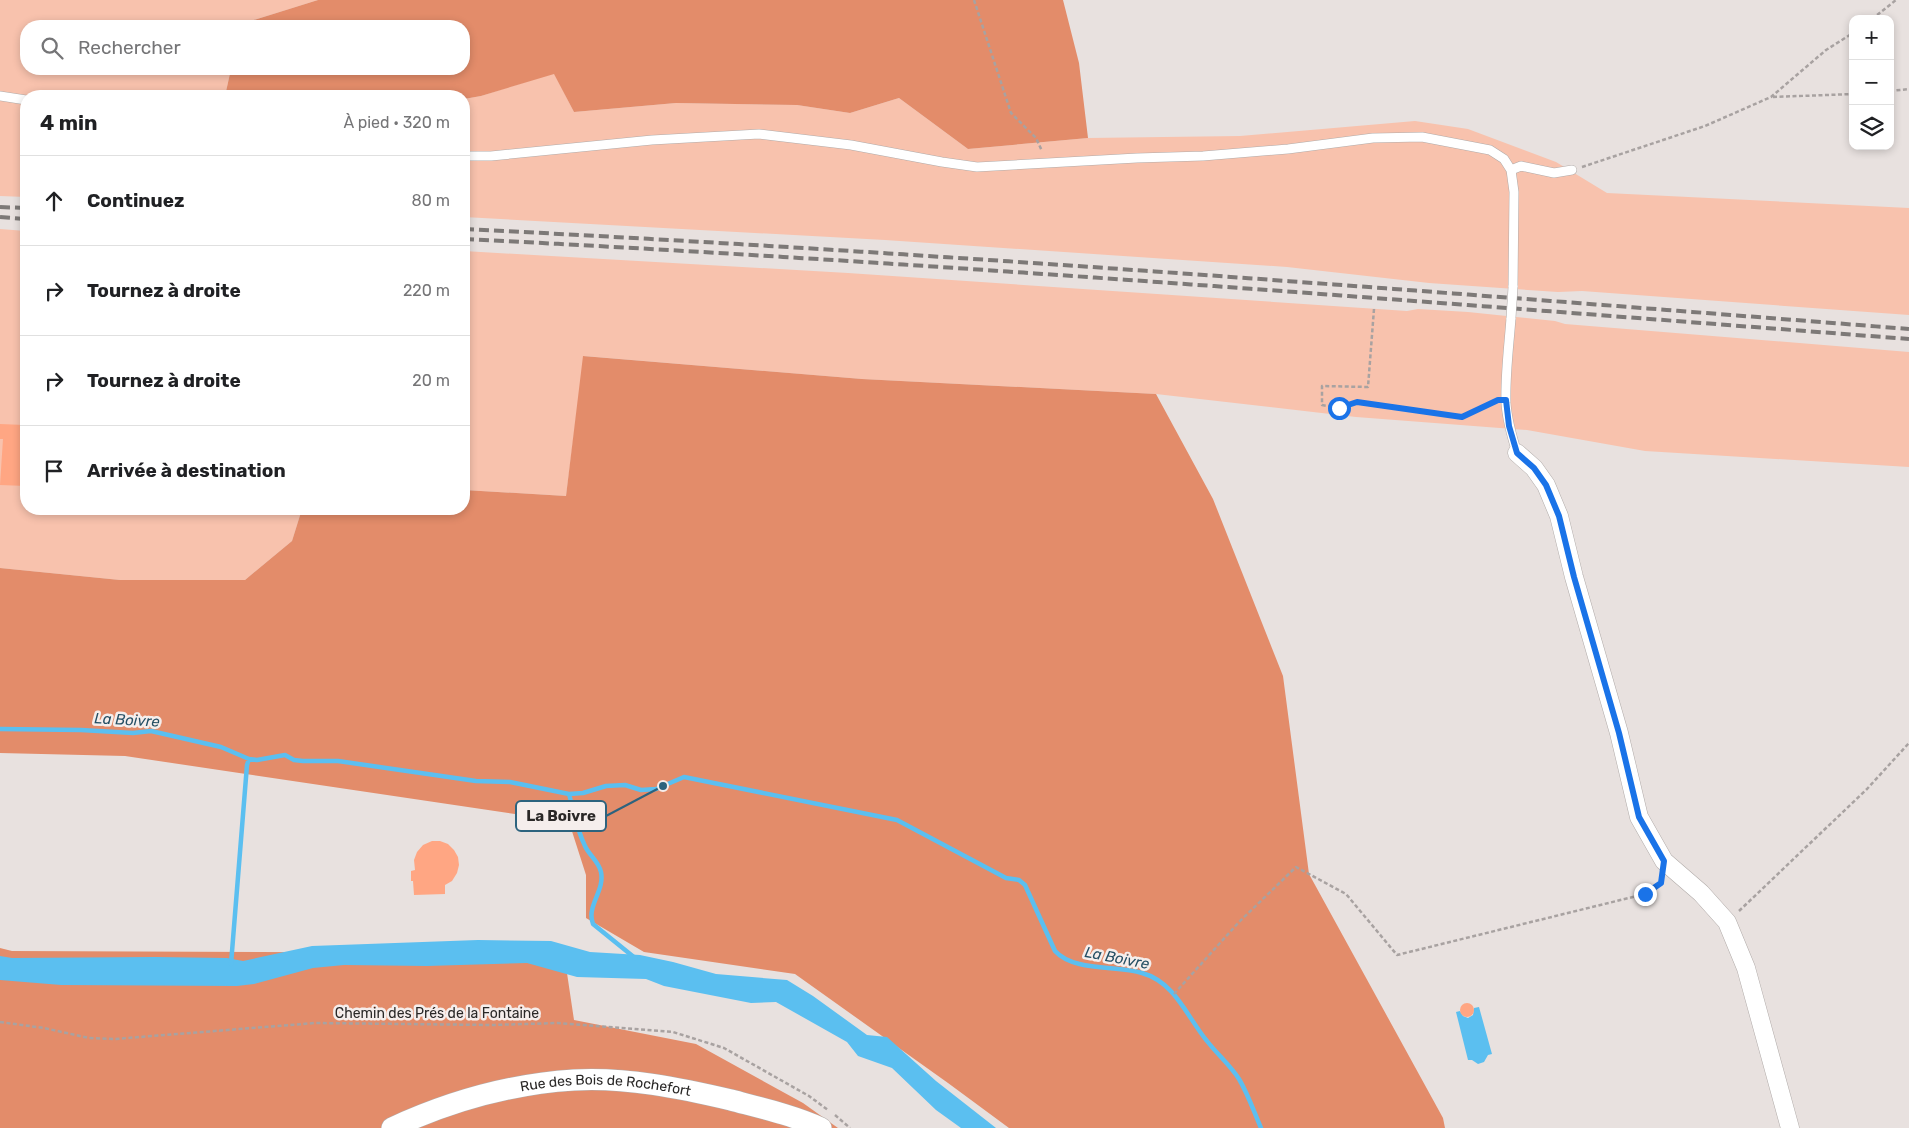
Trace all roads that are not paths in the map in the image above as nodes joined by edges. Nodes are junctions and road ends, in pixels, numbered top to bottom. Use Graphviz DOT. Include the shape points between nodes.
graph roads {
  1 [pos="0,96"];
  2 [pos="20,99"];
  3 [pos="470,156"];
  4 [pos="1511,170"];
  5 [pos="1572,170"];
  6 [pos="1517,453"];
  7 [pos="392,1128"];
  8 [pos="821,1128"];
  9 [pos="1790,1128"];
  1 -- 2 [label="lane"];
  3 -- 4 [label="lane" via="759,134 977,166 1203,156 1373,138 1422,137 1490,150 1504,159"];
  4 -- 5 [label="lane" via="1521,166 1554,173"];
  4 -- 6 [label="lane, bridge" via="1514,192 1513,287 1506,400"];
  6 -- 9 [label="street" via="1534,468 1546,485 1559,516 1639,817 1664,861 1701,893 1727,922 1746,968"];
  7 -- 8 [label="street, Rue des Bois de Rochefort" via="424,1113 479,1097 521,1086 574,1080 618,1080 710,1095 784,1114"];
}
